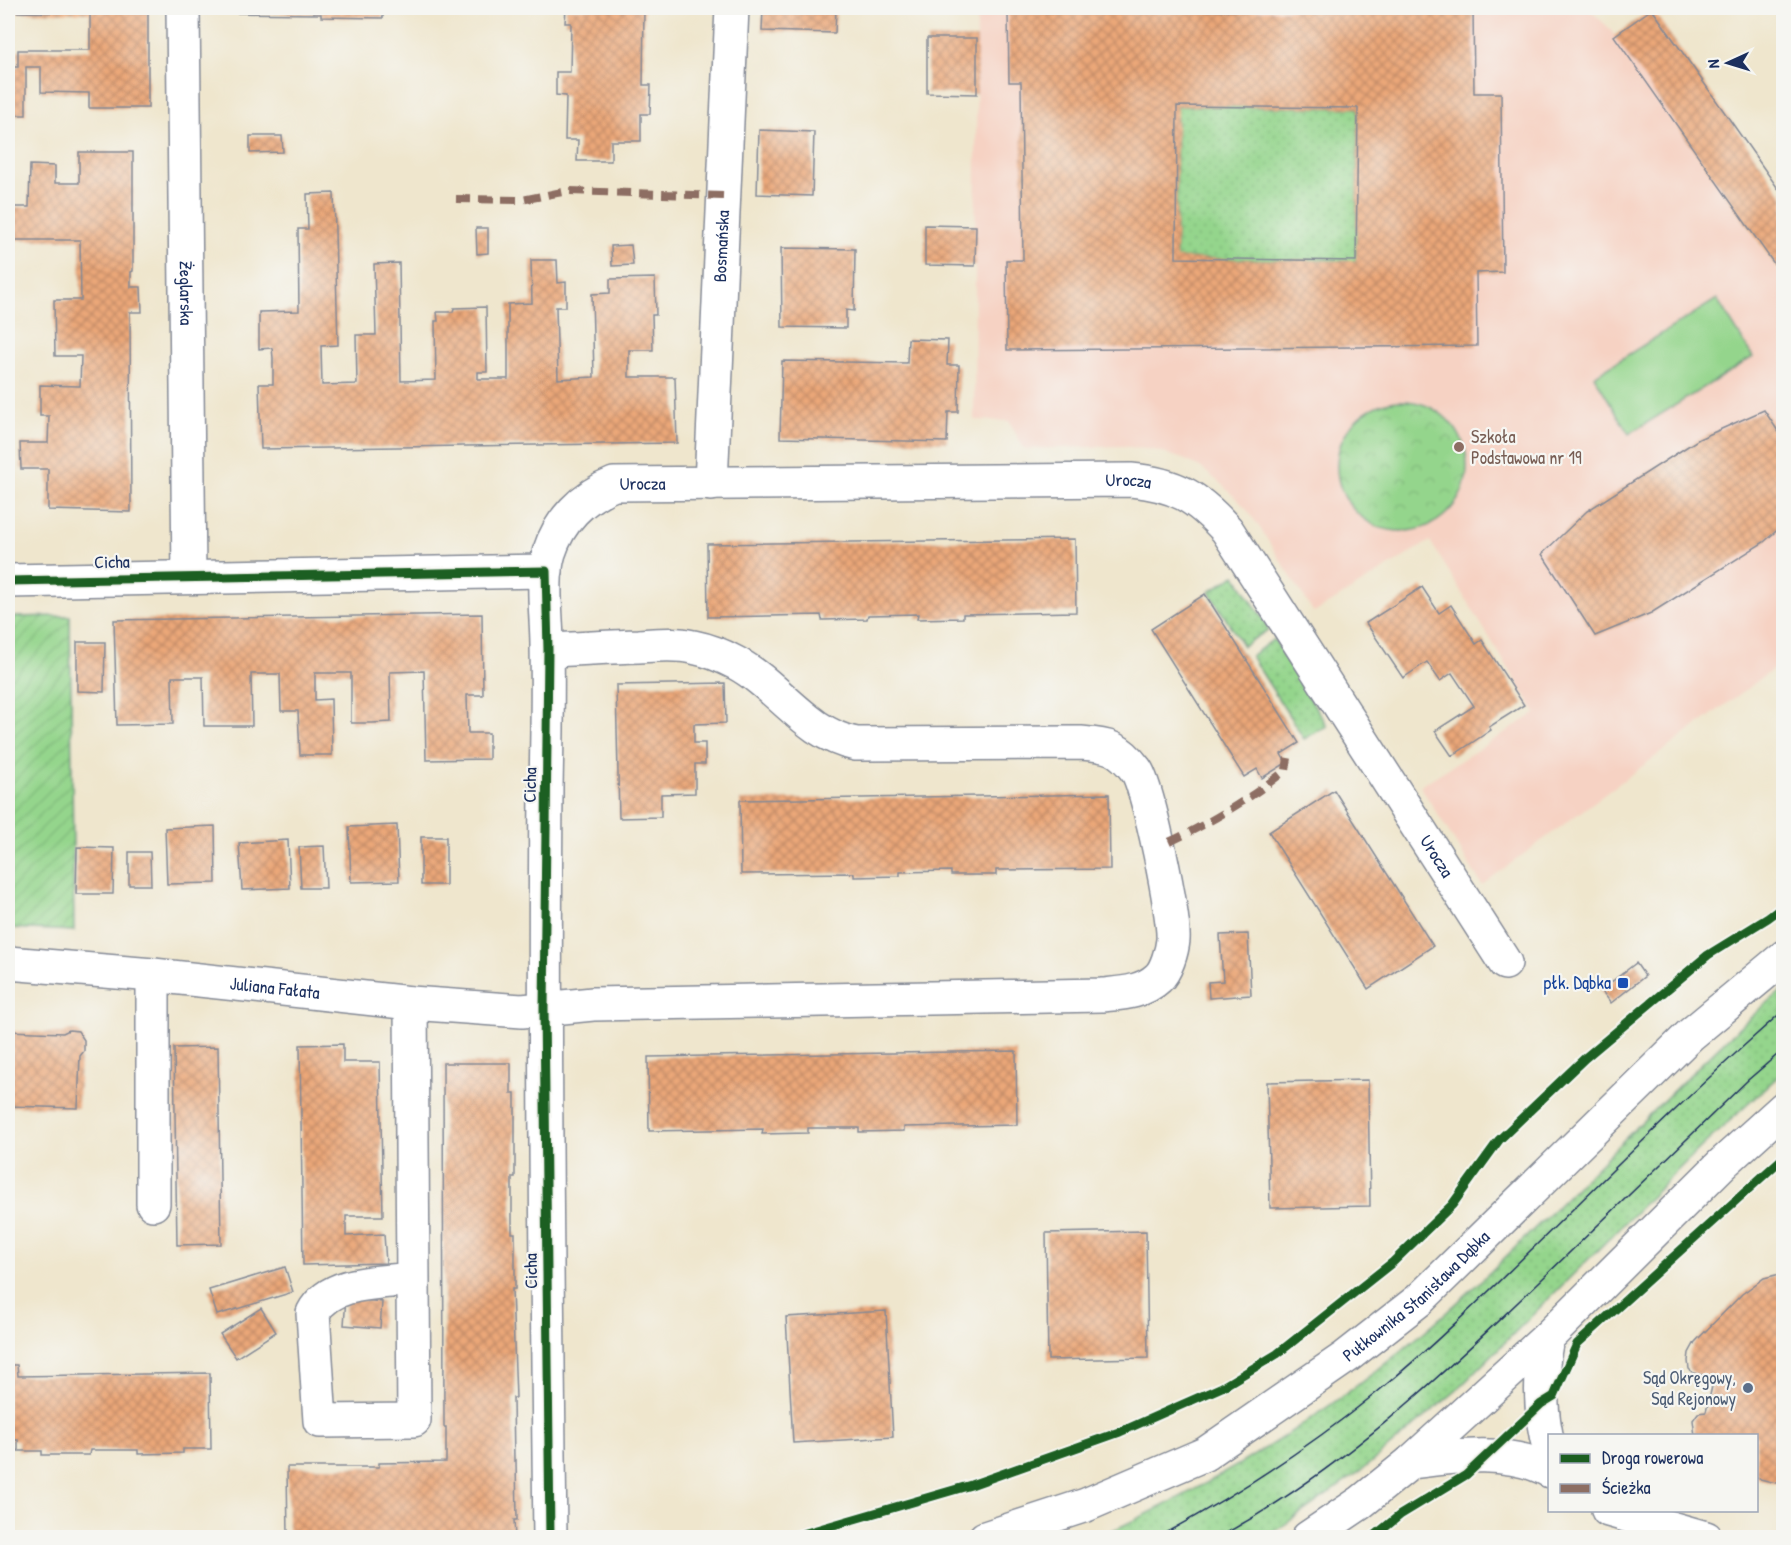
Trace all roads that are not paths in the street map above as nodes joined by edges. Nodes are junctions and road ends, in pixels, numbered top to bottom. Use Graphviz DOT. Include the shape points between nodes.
graph roads {
  1 [pos="183,8"];
  2 [pos="732,8"];
  3 [pos="711,484"];
  4 [pos="546,571"];
  5 [pos="189,577"];
  6 [pos="8,580"];
  7 [pos="548,650"];
  8 [pos="1784,957"];
  9 [pos="8,963"];
  10 [pos="1505,963"];
  11 [pos="153,975"];
  12 [pos="411,1003"];
  13 [pos="544,1009"];
  14 [pos="1784,1108"];
  15 [pos="153,1204"];
  16 [pos="413,1279"];
  17 [pos="1547,1338"];
  18 [pos="1548,1443"];
  19 [pos="1411,1462"];
  20 [pos="1548,1470"];
  21 [pos="1615,1512"];
  22 [pos="550,1538"];
  23 [pos="985,1538"];
  24 [pos="1308,1538"];
  25 [pos="1706,1538"];
  1 -- 5 [label="street, Żeglarska"];
  2 -- 3 [label="street, Bosmańska"];
  3 -- 4 [label="street, Urocza" via="614,484 600,489 568,518 553,545"];
  3 -- 10 [label="street, Urocza" via="1131,480 1170,486 1192,498 1227,530"];
  4 -- 5 [label="street, Cicha"];
  4 -- 7 [label="street, Cicha"];
  5 -- 6 [label="street, Cicha"];
  7 -- 13 [label="street, Cicha"];
  7 -- 13 [label="street, Juliana Fałata" via="670,645 714,653 762,681 820,730 855,744 1109,746 1138,771 1146,793 1168,896 1173,940 1160,977 1136,991 1121,993 593,1004"];
  8 -- 23 [label="street, Pułkownika Stanisława Dąbka" via="1690,1035 1419,1300 1346,1357 1205,1454 1086,1505"];
  9 -- 11 [label="street, Juliana Fałata"];
  11 -- 12 [label="street, Juliana Fałata"];
  11 -- 15 [label="street"];
  12 -- 13 [label="street, Juliana Fałata"];
  12 -- 16 [label="street"];
  13 -- 22 [label="street, Cicha"];
  14 -- 17 [label="street"];
  16 -- 16 [label="street" via="345,1288 329,1293 318,1303 313,1313 320,1421 414,1420"];
  17 -- 18 [label="street" via="1540,1386"];
  17 -- 19 [label="street"];
  19 -- 20 [label="street" via="1498,1456"];
  19 -- 24 [label="street"];
  21 -- 25 [label="street"];
}
